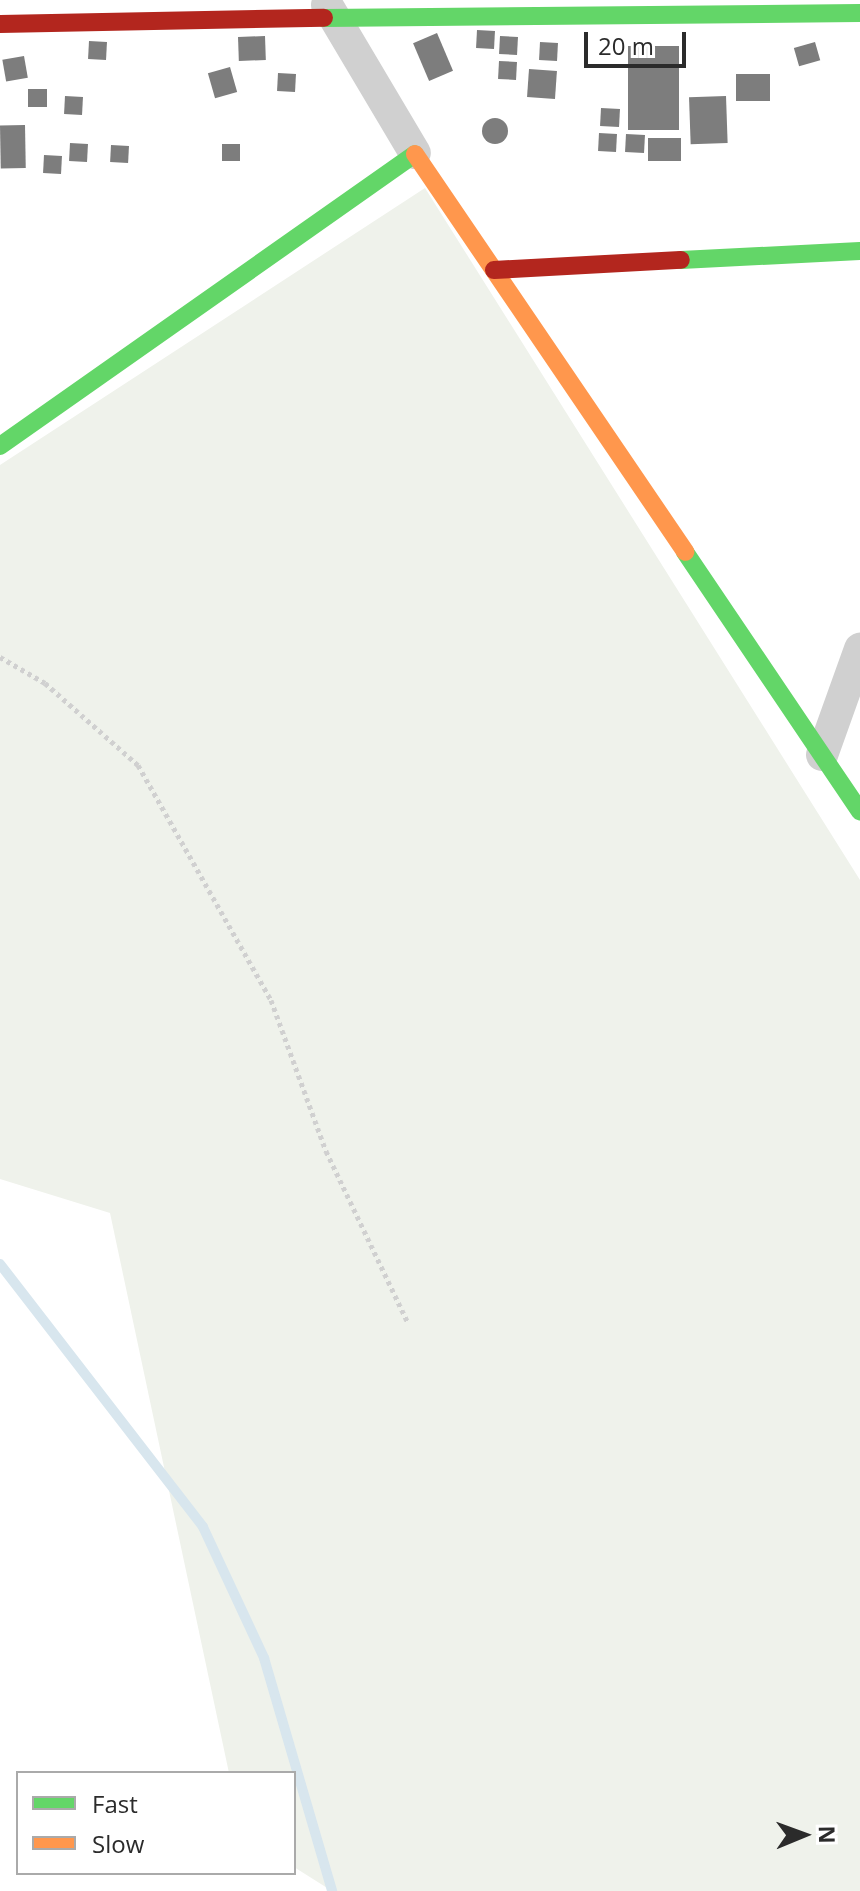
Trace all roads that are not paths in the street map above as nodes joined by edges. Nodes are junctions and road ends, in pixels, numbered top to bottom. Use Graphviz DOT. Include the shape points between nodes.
graph roads {
  1 [pos="329,8"];
  2 [pos="860,13"];
  3 [pos="0,24"];
  4 [pos="415,153"];
  5 [pos="860,251"];
  6 [pos="494,270"];
  7 [pos="0,446"];
  8 [pos="860,649"];
  9 [pos="822,755"];
  10 [pos="860,811"];
  1 -- 2 [label="street"];
  1 -- 3 [label="street"];
  1 -- 4 [label="street"];
  4 -- 6 [label="street"];
  4 -- 7 [label="street"];
  5 -- 6 [label="street"];
  6 -- 9 [label="street"];
  8 -- 9 [label="street"];
  9 -- 10 [label="street"];
}
